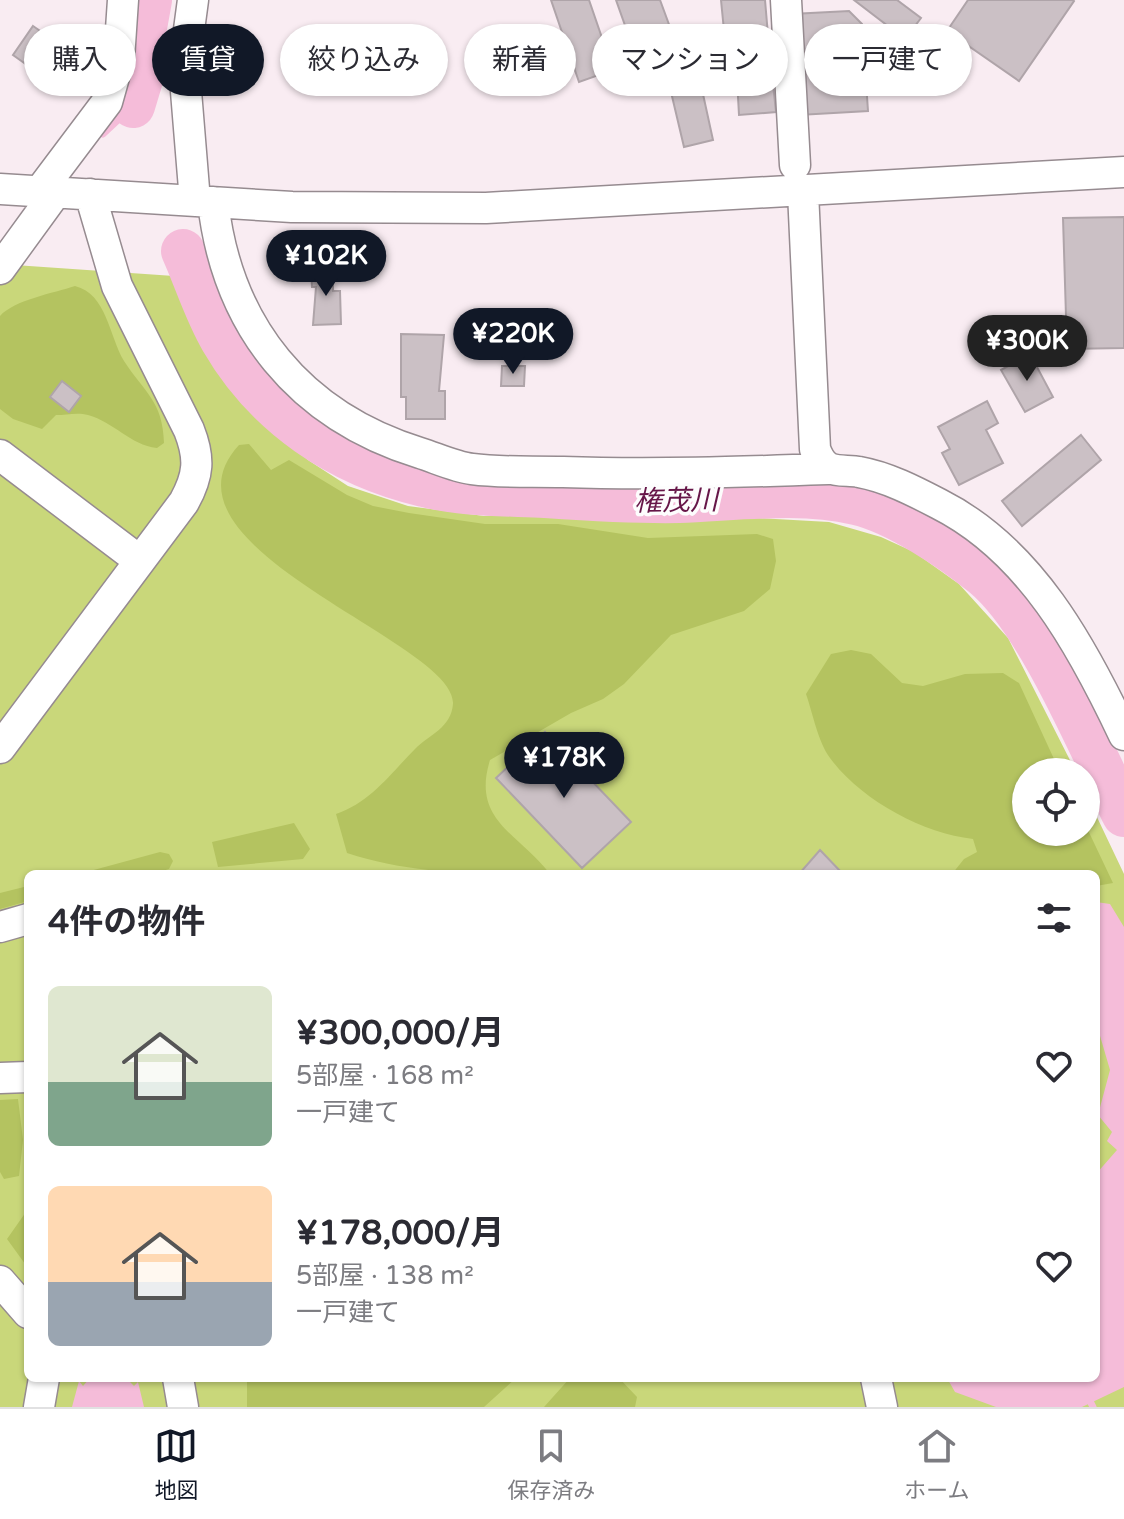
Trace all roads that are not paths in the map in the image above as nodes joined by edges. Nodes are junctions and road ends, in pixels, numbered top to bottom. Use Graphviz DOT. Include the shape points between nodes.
graph roads {
  1 [pos="123,0"];
  2 [pos="193,0"];
  3 [pos="786,0"];
  4 [pos="1124,172"];
  5 [pos="799,178"];
  6 [pos="0,189"];
  7 [pos="48,192"];
  8 [pos="90,194"];
  9 [pos="204,202"];
  10 [pos="0,269"];
  11 [pos="0,455"];
  12 [pos="831,469"];
  13 [pos="140,561"];
  14 [pos="1124,735"];
  15 [pos="0,748"];
  16 [pos="24,920"];
  17 [pos="0,927"];
  18 [pos="24,1077"];
  19 [pos="0,1078"];
  20 [pos="0,1281"];
  21 [pos="24,1308"];
  22 [pos="43,1382"];
  23 [pos="179,1382"];
  24 [pos="877,1382"];
  25 [pos="39,1407"];
  26 [pos="183,1407"];
  27 [pos="882,1407"];
  1 -- 7 [label="street" via="119,59 107,102"];
  2 -- 9 [label="street" via="184,67"];
  3 -- 5 [label="street"];
  4 -- 5 [label="street"];
  5 -- 9 [label="street" via="486,208"];
  5 -- 12 [label="street" via="815,449"];
  6 -- 7 [label="street"];
  7 -- 8 [label="street"];
  7 -- 10 [label="street"];
  8 -- 9 [label="street"];
  8 -- 13 [label="street" via="117,286 197,449 193,485"];
  9 -- 12 [label="street" via="238,294 283,368 308,397 350,425 400,447 471,469 663,475"];
  11 -- 13 [label="street"];
  12 -- 14 [label="street" via="895,483 983,530 1052,603"];
  13 -- 15 [label="street"];
  16 -- 17 [label="street"];
  18 -- 19 [label="street"];
  20 -- 21 [label="street"];
  22 -- 25 [label="street"];
  23 -- 26 [label="street"];
  24 -- 27 [label="street"];
}
